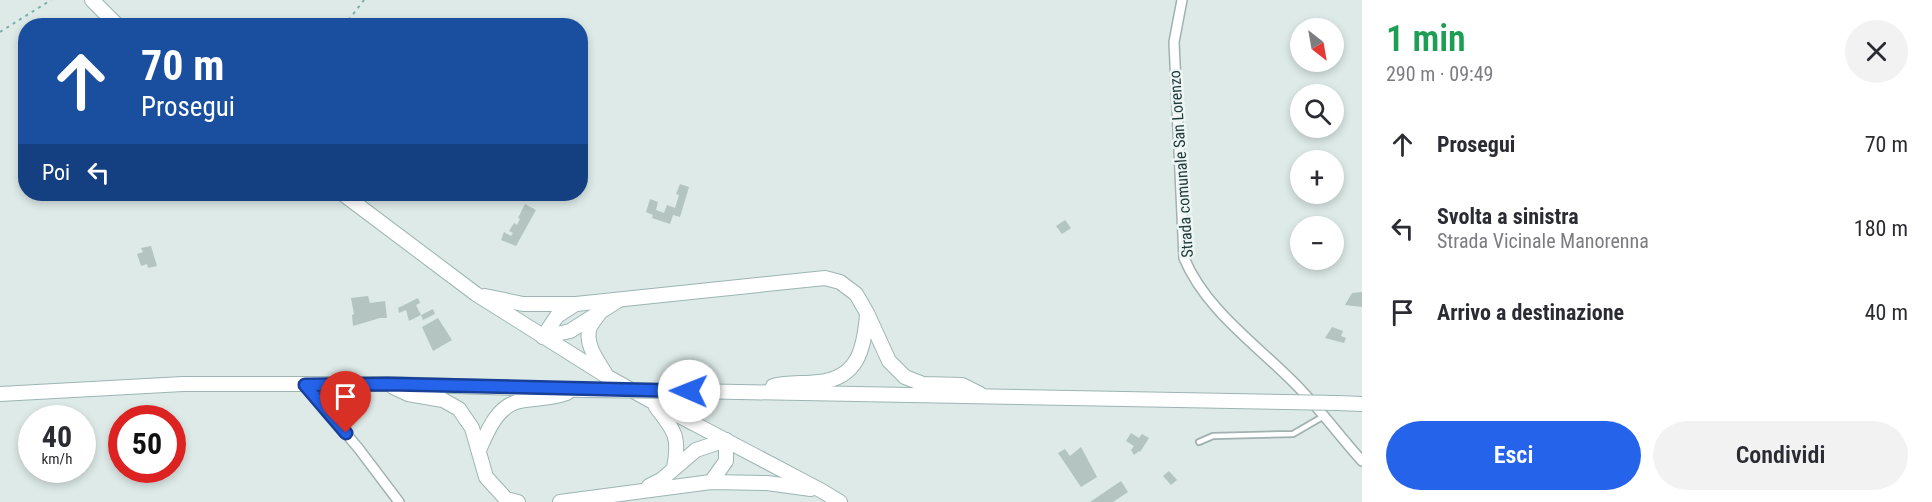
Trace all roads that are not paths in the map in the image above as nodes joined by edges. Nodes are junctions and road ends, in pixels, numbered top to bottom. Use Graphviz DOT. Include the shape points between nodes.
graph roads {
  1 [pos="92,0"];
  2 [pos="1182,0"];
  3 [pos="110,18"];
  4 [pos="352,201"];
  5 [pos="476,294"];
  6 [pos="621,299"];
  7 [pos="576,304"];
  8 [pos="601,312"];
  9 [pos="867,313"];
  10 [pos="543,337"];
  11 [pos="608,377"];
  12 [pos="388,384"];
  13 [pos="305,385"];
  14 [pos="581,390"];
  15 [pos="751,391"];
  16 [pos="0,394"];
  17 [pos="984,397"];
  18 [pos="653,402"];
  19 [pos="1362,404"];
  20 [pos="1324,416"];
  21 [pos="726,440"];
  22 [pos="1199,442"];
  23 [pos="479,450"];
  24 [pos="1362,461"];
  25 [pos="674,468"];
  26 [pos="711,482"];
  27 [pos="638,490"];
  28 [pos="822,491"];
  29 [pos="399,502"];
  30 [pos="518,502"];
  31 [pos="560,502"];
  32 [pos="840,502"];
  1 -- 3 [label="main road"];
  2 -- 20 [label="street, Strada comunale San Lorenzo" via="1174,42 1184,258 1200,288"];
  4 -- 5 [label="main road"];
  5 -- 7 [label="main road" via="523,304"];
  5 -- 10 [label="main road"];
  6 -- 7 [label="main road"];
  6 -- 8 [label="main road"];
  6 -- 9 [label="main road" via="825,278 840,282 856,294"];
  7 -- 10 [label="main road" via="557,316"];
  8 -- 10 [label="main road" via="570,331"];
  8 -- 11 [label="main road" via="590,327 589,341"];
  9 -- 15 [label="main road" via="858,362 841,376"];
  9 -- 17 [label="main road" via="889,361 905,377 923,384 962,386"];
  10 -- 11 [label="main road"];
  11 -- 18 [label="main road"];
  12 -- 13 [label="main road"];
  12 -- 14 [label="main road"];
  12 -- 23 [label="main road" via="408,394 443,400 459,409 472,428"];
  13 -- 16 [label="main road" via="183,384"];
  13 -- 29 [label="street"];
  14 -- 15 [label="main road, bridge"];
  14 -- 23 [label="main road" via="551,399 518,401 498,414"];
  15 -- 17 [label="main road"];
  17 -- 19 [label="main road, bridge"];
  18 -- 21 [label="main road"];
  18 -- 25 [label="main road" via="672,427 678,446"];
  20 -- 22 [label="lane" via="1293,434 1213,436"];
  20 -- 24 [label="street, Strada comunale San Lorenzo"];
  21 -- 25 [label="main road" via="696,450"];
  21 -- 26 [label="main road" via="726,461"];
  21 -- 28 [label="main road"];
  23 -- 30 [label="main road" via="486,477 506,499"];
  25 -- 27 [label="main road" via="661,480"];
  26 -- 27 [label="main road"];
  26 -- 28 [label="main road" via="767,483"];
  27 -- 31 [label="main road"];
  28 -- 32 [label="main road"];
}
